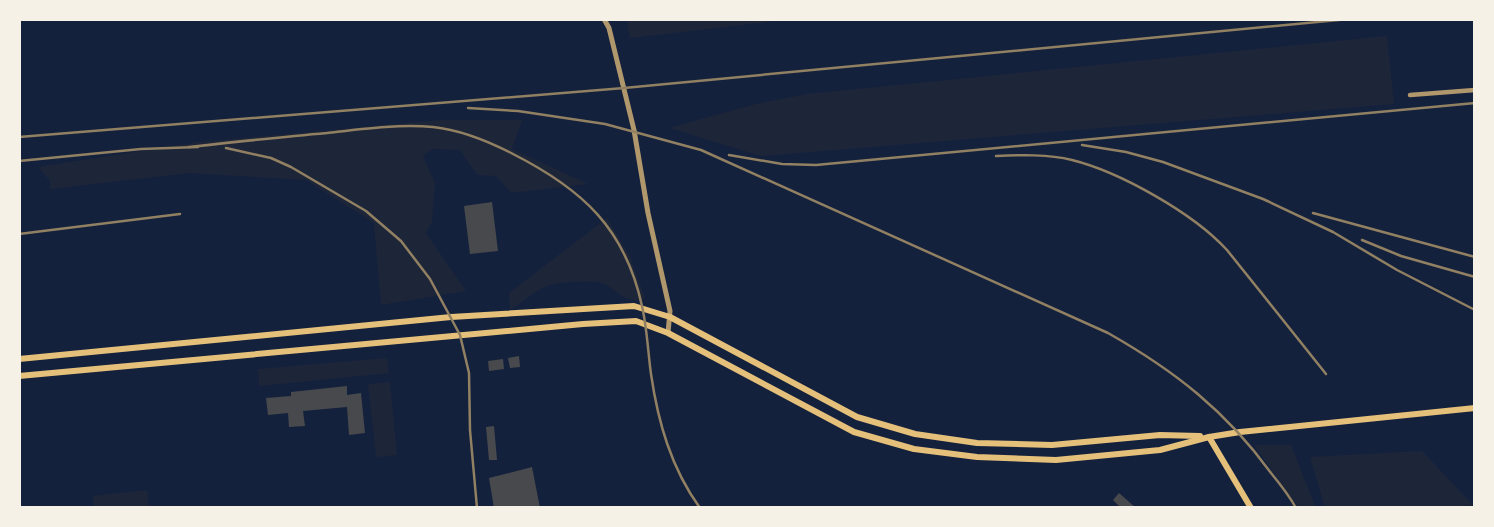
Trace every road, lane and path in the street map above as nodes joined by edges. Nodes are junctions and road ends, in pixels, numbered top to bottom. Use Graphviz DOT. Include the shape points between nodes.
graph roads {
  1 [pos="604,19"];
  2 [pos="1475,90"];
  3 [pos="1410,95"];
  4 [pos="670,317"];
  5 [pos="668,333"];
  6 [pos="19,359"];
  7 [pos="19,376"];
  8 [pos="1475,408"];
  9 [pos="1209,436"];
  10 [pos="1251,508"];
  1 -- 4 [label="street" via="634,131"];
  2 -- 3 [label="street"];
  4 -- 5 [label="street"];
  4 -- 6 [label="main road" via="634,306 597,307"];
  4 -- 9 [label="main road" via="857,417 915,434 977,443 1052,445 1160,435"];
  5 -- 7 [label="main road" via="636,321 583,324"];
  5 -- 9 [label="main road" via="854,432 914,449 1056,460 1160,450"];
  8 -- 9 [label="main road"];
  9 -- 10 [label="main road"];
}
